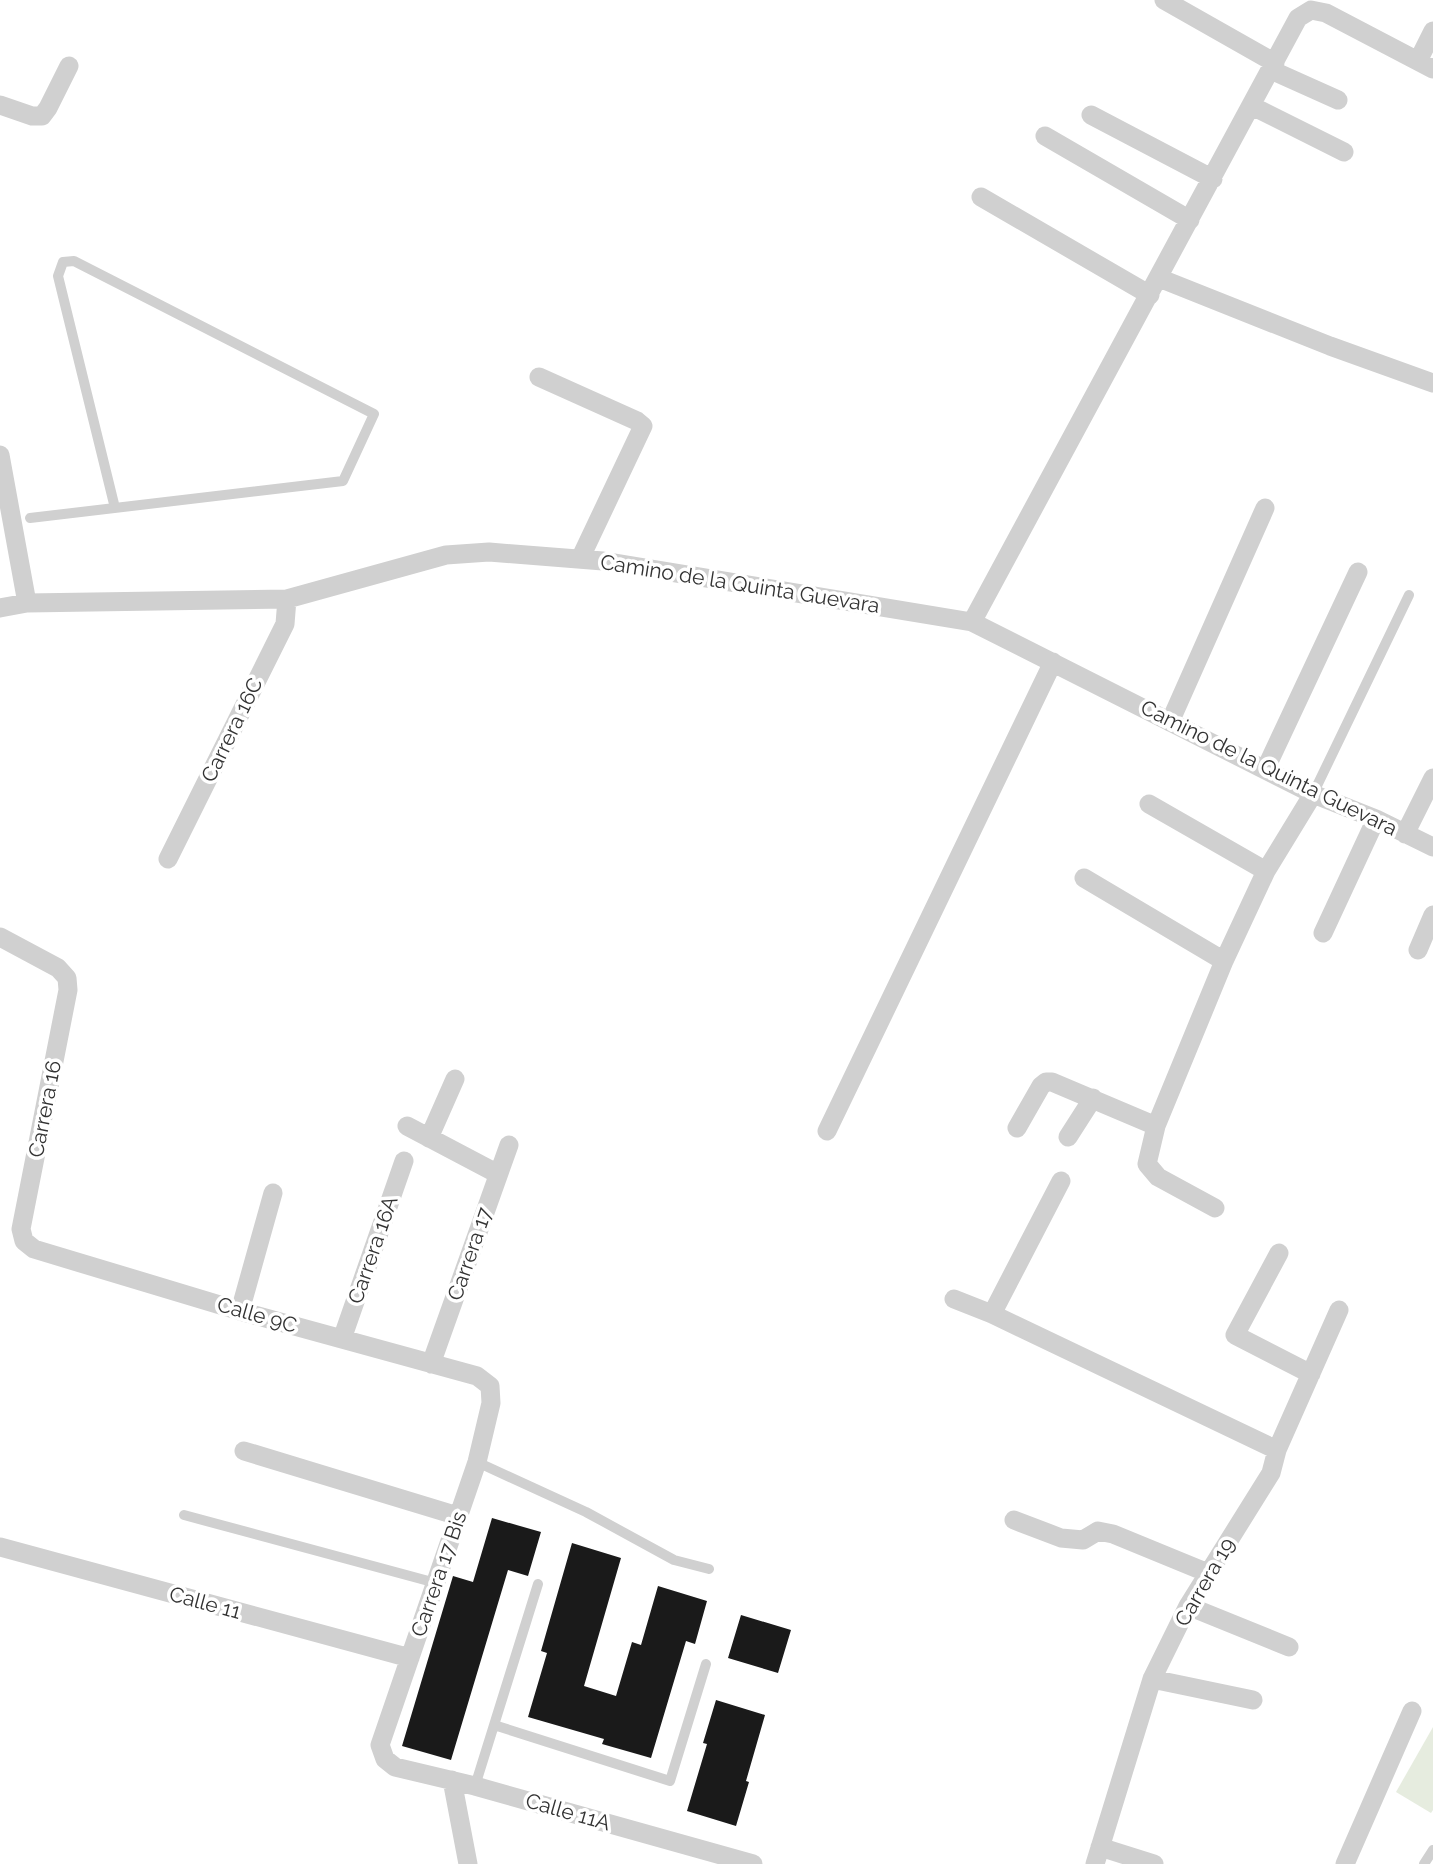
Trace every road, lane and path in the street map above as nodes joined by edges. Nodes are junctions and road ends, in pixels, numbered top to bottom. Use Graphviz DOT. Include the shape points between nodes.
graph roads {
  1 [pos="1164,0"];
  2 [pos="1306,5"];
  3 [pos="1433,31"];
  4 [pos="69,65"];
  5 [pos="1426,65"];
  6 [pos="1273,67"];
  7 [pos="1338,100"];
  8 [pos="0,105"];
  9 [pos="1252,106"];
  10 [pos="1091,115"];
  11 [pos="1045,136"];
  12 [pos="1344,152"];
  13 [pos="1213,179"];
  14 [pos="981,197"];
  15 [pos="1190,220"];
  16 [pos="1155,287"];
  17 [pos="539,377"];
  18 [pos="1433,383"];
  19 [pos="0,454"];
  20 [pos="1265,508"];
  21 [pos="115,509"];
  22 [pos="21,519"];
  23 [pos="580,559"];
  24 [pos="1358,572"];
  25 [pos="1409,595"];
  26 [pos="288,599"];
  27 [pos="27,603"];
  28 [pos="0,608"];
  29 [pos="972,622"];
  30 [pos="1053,662"];
  31 [pos="1170,722"];
  32 [pos="1266,768"];
  33 [pos="1433,778"];
  34 [pos="1313,794"];
  35 [pos="1149,804"];
  36 [pos="1376,819"];
  37 [pos="1405,834"];
  38 [pos="1433,847"];
  39 [pos="168,859"];
  40 [pos="1266,871"];
  41 [pos="1084,878"];
  42 [pos="1433,915"];
  43 [pos="1323,933"];
  44 [pos="0,937"];
  45 [pos="1418,950"];
  46 [pos="1224,961"];
  47 [pos="455,1079"];
  48 [pos="1093,1098"];
  49 [pos="407,1126"];
  50 [pos="1156,1126"];
  51 [pos="1017,1128"];
  52 [pos="827,1131"];
  53 [pos="1068,1137"];
  54 [pos="429,1138"];
  55 [pos="509,1145"];
  56 [pos="404,1161"];
  57 [pos="498,1174"];
  58 [pos="1060,1181"];
  59 [pos="273,1193"];
  60 [pos="1214,1208"];
  61 [pos="24,1241"];
  62 [pos="1279,1253"];
  63 [pos="954,1299"];
  64 [pos="1339,1310"];
  65 [pos="240,1311"];
  66 [pos="992,1314"];
  67 [pos="342,1339"];
  68 [pos="431,1364"];
  69 [pos="1311,1374"];
  70 [pos="490,1386"];
  71 [pos="1276,1450"];
  72 [pos="244,1451"];
  73 [pos="477,1462"];
  74 [pos="184,1515"];
  75 [pos="458,1516"];
  76 [pos="1014,1520"];
  77 [pos="0,1547"];
  78 [pos="709,1569"];
  79 [pos="1208,1573"];
  80 [pos="436,1583"];
  81 [pos="538,1584"];
  82 [pos="1188,1606"];
  83 [pos="1289,1647"];
  84 [pos="410,1658"];
  85 [pos="706,1664"];
  86 [pos="1152,1679"];
  87 [pos="1253,1700"];
  88 [pos="1412,1711"];
  89 [pos="494,1725"];
  90 [pos="385,1759"];
  91 [pos="452,1780"];
  92 [pos="475,1786"];
  93 [pos="1433,1850"];
  94 [pos="1097,1856"];
  95 [pos="743,1863"];
  96 [pos="468,1864"];
  97 [pos="1154,1864"];
  98 [pos="1345,1864"];
  99 [pos="1424,1864"];
  1 -- 6 [label="street"];
  2 -- 5 [label="street"];
  2 -- 6 [label="street"];
  3 -- 5 [label="street"];
  4 -- 8 [label="street" via="42,116"];
  6 -- 7 [label="street"];
  6 -- 9 [label="street"];
  9 -- 12 [label="street"];
  9 -- 13 [label="street"];
  10 -- 13 [label="street"];
  11 -- 15 [label="street"];
  13 -- 15 [label="street"];
  14 -- 16 [label="street"];
  15 -- 16 [label="street"];
  16 -- 18 [label="street"];
  16 -- 29 [label="street"];
  17 -- 23 [label="street" via="643,426"];
  19 -- 22 [label="street"];
  20 -- 31 [label="street"];
  21 -- 21 [label="lane" via="343,481 374,414 74,261 63,262 58,276"];
  21 -- 22 [label="lane"];
  22 -- 27 [label="street"];
  23 -- 26 [label="street, Camino de la Quinta Guevara" via="489,552 446,555"];
  23 -- 29 [label="street, Camino de la Quinta Guevara"];
  24 -- 32 [label="street"];
  25 -- 34 [label="lane"];
  26 -- 27 [label="street, Camino de la Quinta Guevara"];
  26 -- 39 [label="street, Carrera 16C" via="285,624"];
  27 -- 28 [label="street, Camino de la Quinta Guevara"];
  29 -- 30 [label="street, Camino de la Quinta Guevara"];
  30 -- 31 [label="street, Camino de la Quinta Guevara"];
  30 -- 52 [label="street"];
  31 -- 32 [label="street, Camino de la Quinta Guevara"];
  32 -- 34 [label="street, Camino de la Quinta Guevara"];
  33 -- 37 [label="street"];
  34 -- 36 [label="street, Camino de la Quinta Guevara"];
  34 -- 40 [label="street"];
  35 -- 40 [label="street"];
  36 -- 37 [label="street, Camino de la Quinta Guevara"];
  36 -- 43 [label="street"];
  37 -- 38 [label="street, Camino de la Quinta Guevara"];
  40 -- 46 [label="street"];
  41 -- 46 [label="street"];
  42 -- 45 [label="street"];
  44 -- 61 [label="street, Carrera 16" via="58,968 67,978 68,990 21,1229"];
  46 -- 50 [label="street"];
  47 -- 54 [label="street"];
  48 -- 50 [label="street"];
  48 -- 51 [label="street" via="1046,1082"];
  48 -- 53 [label="street"];
  49 -- 54 [label="street"];
  50 -- 60 [label="street" via="1147,1164 1158,1177"];
  54 -- 57 [label="street"];
  55 -- 57 [label="street, Carrera 17"];
  56 -- 67 [label="street, Carrera 16A"];
  57 -- 68 [label="street, Carrera 17"];
  58 -- 66 [label="street"];
  59 -- 65 [label="street"];
  61 -- 65 [label="street, Calle 9C" via="34,1249"];
  62 -- 69 [label="street" via="1234,1335"];
  63 -- 66 [label="street"];
  64 -- 69 [label="street, Carrera 19"];
  65 -- 67 [label="street, Calle 9C"];
  66 -- 71 [label="street"];
  67 -- 68 [label="street, Calle 9C"];
  68 -- 70 [label="street, Calle 9C" via="477,1376"];
  69 -- 71 [label="street, Carrera 19"];
  70 -- 73 [label="street, Carrera 17 Bis" via="491,1403"];
  71 -- 79 [label="street, Carrera 19" via="1271,1472"];
  72 -- 75 [label="street"];
  73 -- 75 [label="street, Carrera 17 Bis"];
  73 -- 78 [label="lane" via="586,1512 674,1560"];
  74 -- 80 [label="lane"];
  75 -- 80 [label="street, Carrera 17 Bis"];
  76 -- 79 [label="street" via="1061,1538 1083,1540 1098,1531 1113,1534"];
  77 -- 84 [label="street, Calle 11"];
  79 -- 82 [label="street, Carrera 19"];
  80 -- 84 [label="street, Carrera 17 Bis"];
  81 -- 89 [label="lane"];
  82 -- 83 [label="street"];
  82 -- 86 [label="street, Carrera 19"];
  84 -- 90 [label="street, Carrera 17 Bis" via="380,1745"];
  85 -- 89 [label="lane" via="670,1781"];
  86 -- 87 [label="street"];
  86 -- 94 [label="street, Carrera 19"];
  88 -- 98 [label="street"];
  89 -- 92 [label="lane"];
  90 -- 91 [label="street, Calle 11A" via="395,1768"];
  91 -- 92 [label="street, Calle 11A"];
  91 -- 96 [label="street"];
  92 -- 95 [label="street, Calle 11A"];
  93 -- 99 [label="lane"];
  94 -- 97 [label="street"];
}
